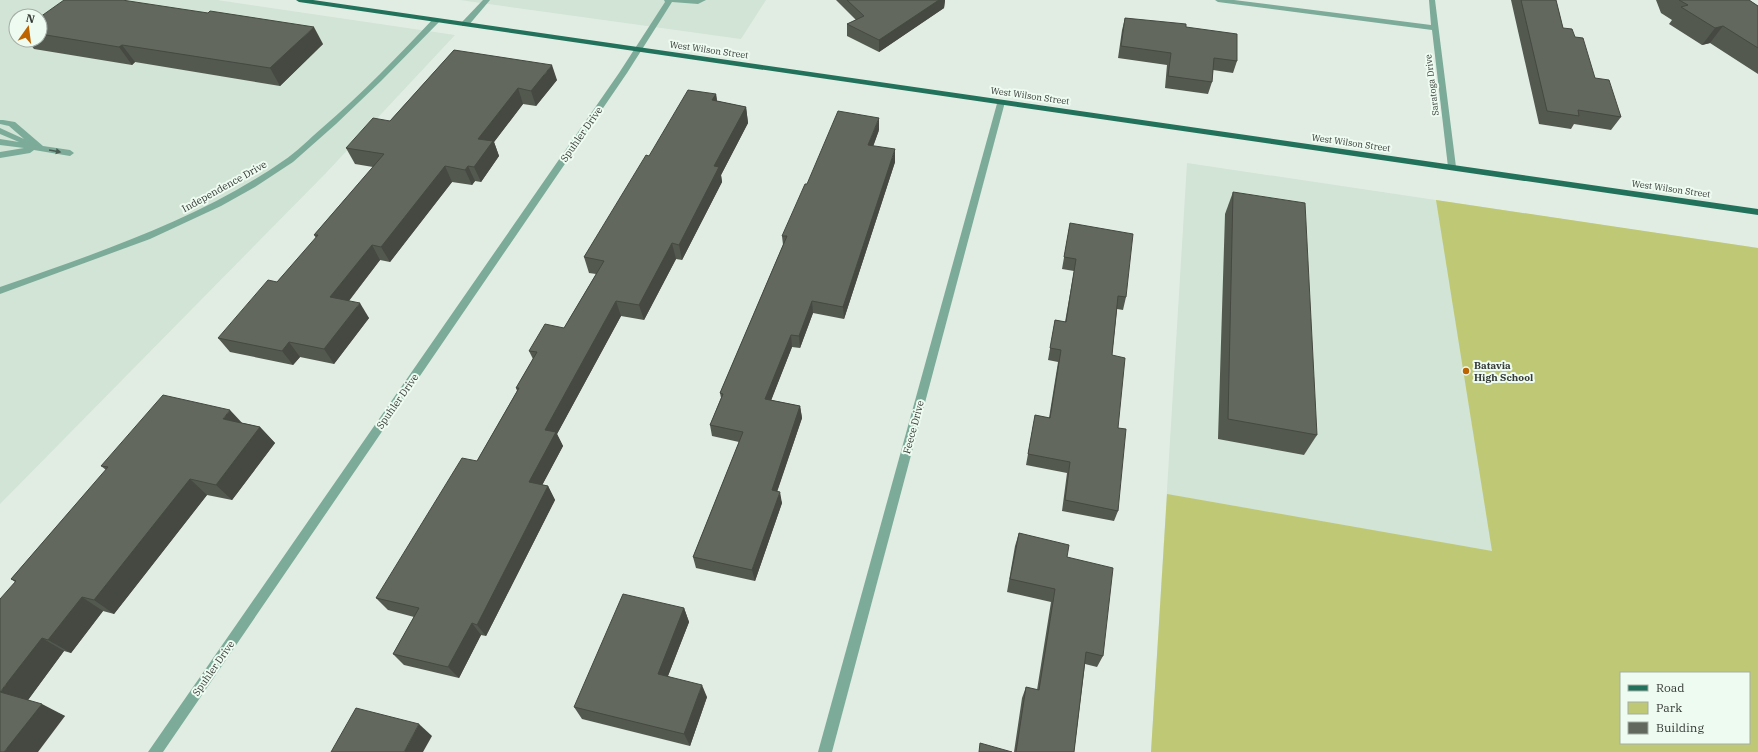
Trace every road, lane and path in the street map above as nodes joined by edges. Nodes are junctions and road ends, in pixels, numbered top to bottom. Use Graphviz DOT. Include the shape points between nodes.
graph roads {
  1 [pos="299,0"];
  2 [pos="487,0"];
  3 [pos="668,0"];
  4 [pos="703,0"];
  5 [pos="1218,0"];
  6 [pos="1432,0"];
  7 [pos="437,20"];
  8 [pos="465,24"];
  9 [pos="1435,28"];
  10 [pos="639,50"];
  11 [pos="1001,102"];
  12 [pos="3,122"];
  13 [pos="0,131"];
  14 [pos="0,142"];
  15 [pos="40,148"];
  16 [pos="0,150"];
  17 [pos="70,153"];
  18 [pos="0,155"];
  19 [pos="1452,167"];
  20 [pos="1758,212"];
  21 [pos="0,291"];
  22 [pos="155,752"];
  23 [pos="825,752"];
  1 -- 7 [label="main road, West Wilson Street"];
  2 -- 8 [label="street"];
  3 -- 4 [label="street"];
  3 -- 10 [label="street, Spuhler Drive"];
  5 -- 9 [label="street"];
  6 -- 9 [label="street, Saratoga Drive"];
  7 -- 8 [label="main road, West Wilson Street"];
  7 -- 21 [label="street, Independence Drive" via="352,107 287,162 242,191 182,222 126,246"];
  8 -- 10 [label="main road, West Wilson Street"];
  9 -- 19 [label="street, Saratoga Drive"];
  10 -- 11 [label="main road, West Wilson Street"];
  10 -- 22 [label="street, Spuhler Drive"];
  11 -- 19 [label="main road, West Wilson Street"];
  11 -- 23 [label="street, Feece Drive"];
  12 -- 15 [label="street" via="12,124"];
  13 -- 15 [label="street"];
  14 -- 15 [label="street"];
  15 -- 16 [label="street"];
  15 -- 17 [label="street, one-way"];
  15 -- 18 [label="street"];
  19 -- 20 [label="main road, West Wilson Street"];
}
